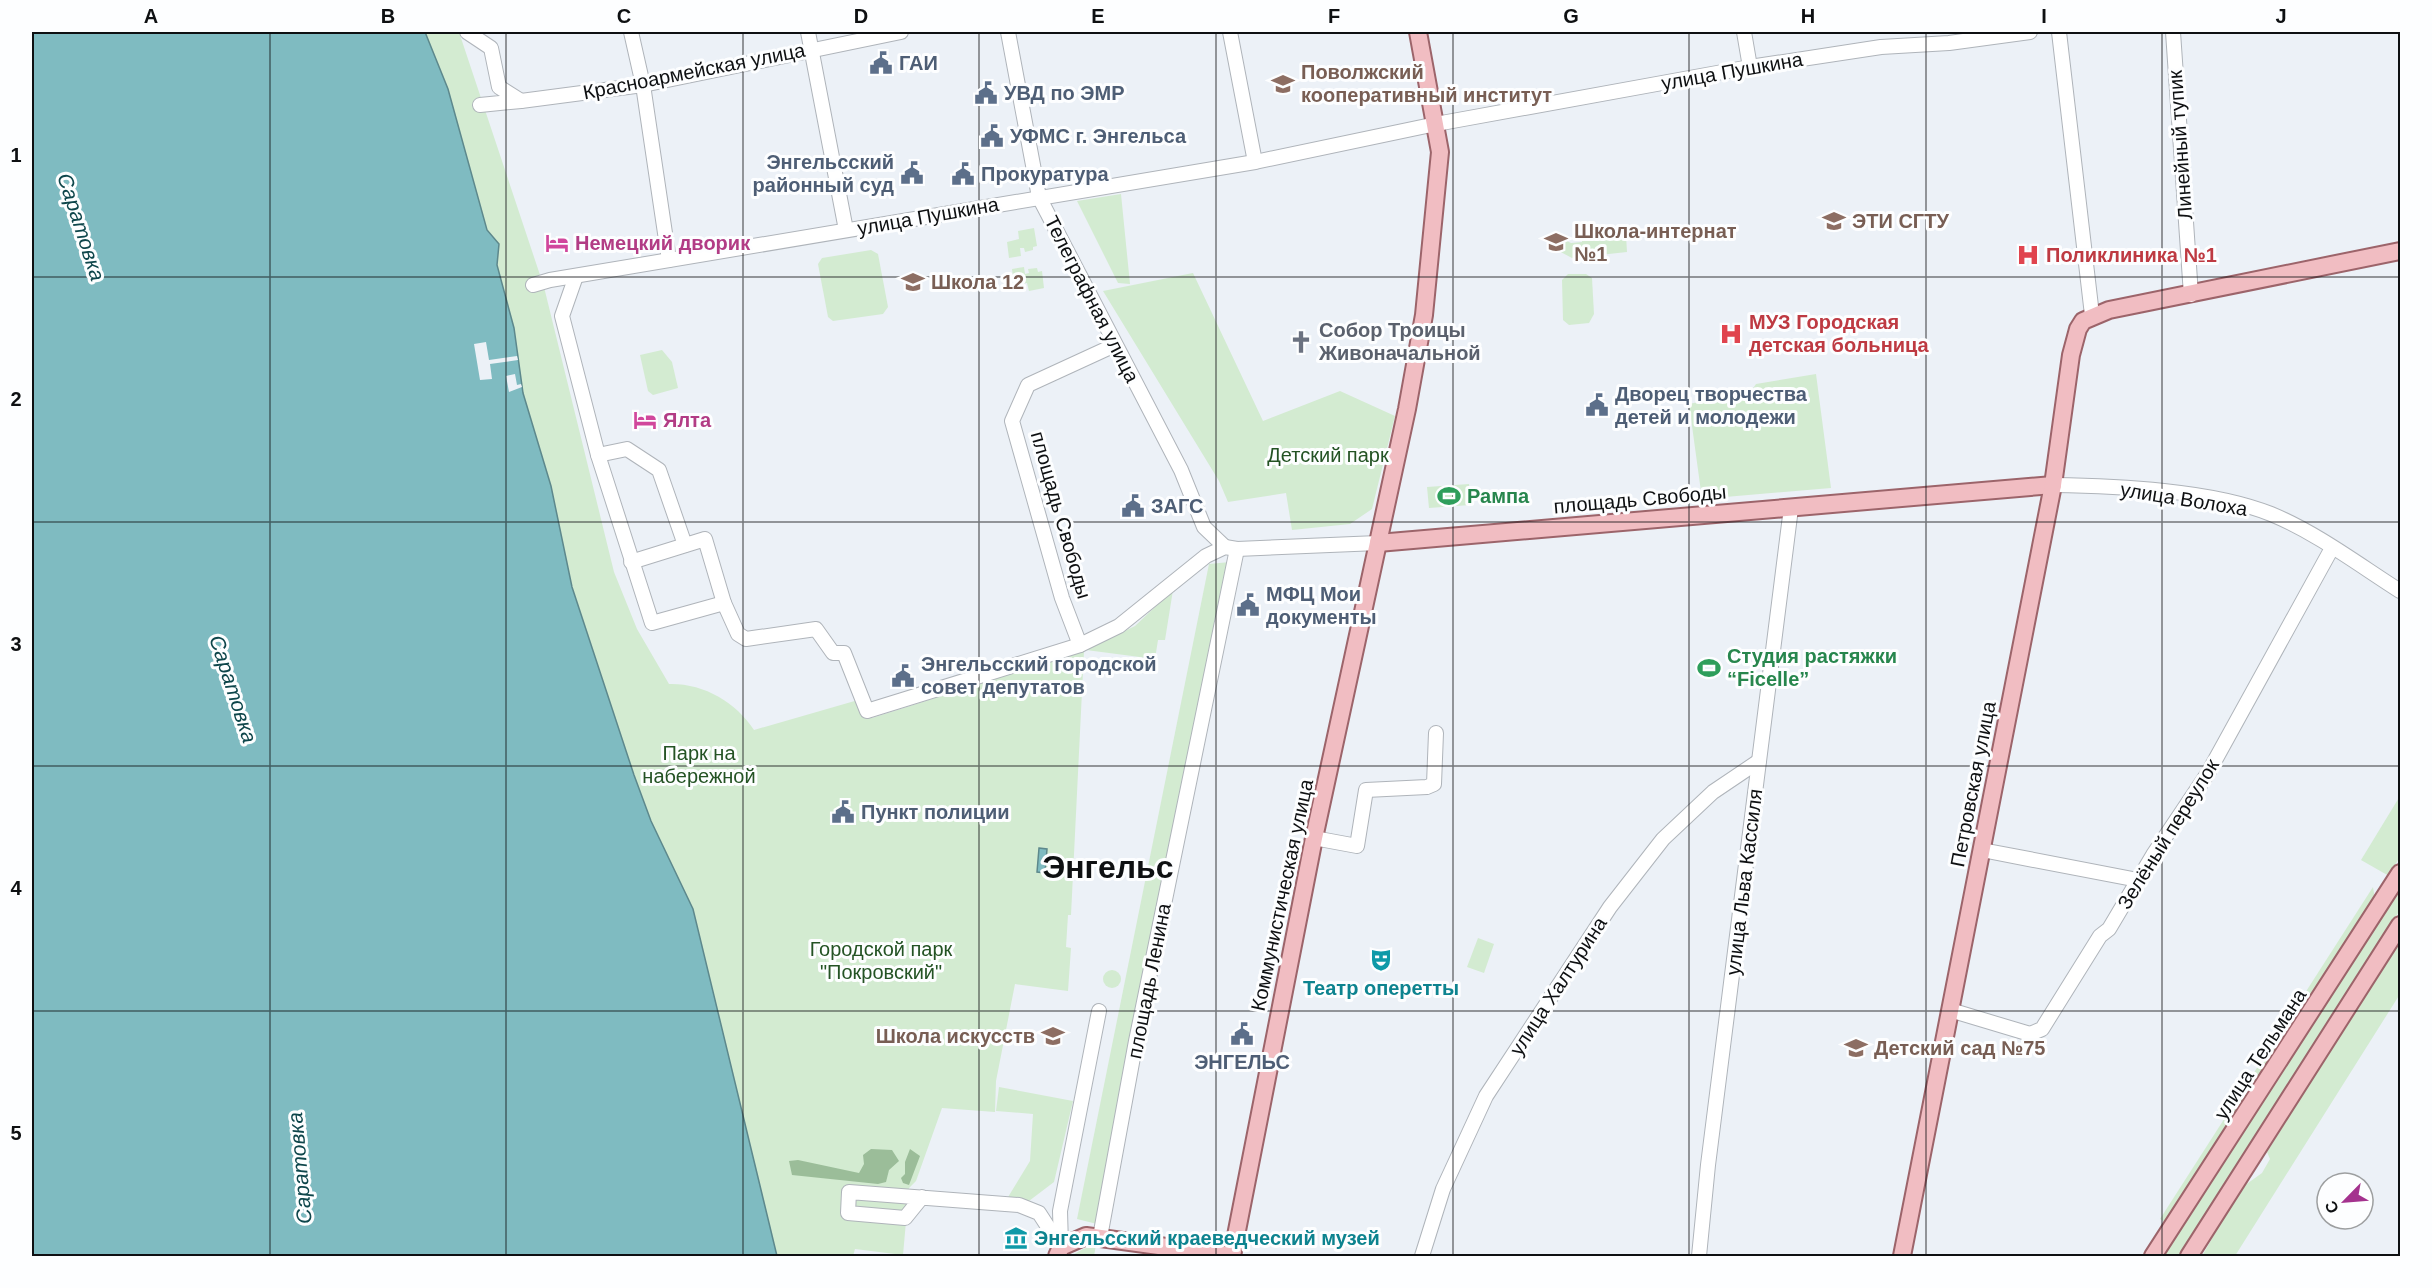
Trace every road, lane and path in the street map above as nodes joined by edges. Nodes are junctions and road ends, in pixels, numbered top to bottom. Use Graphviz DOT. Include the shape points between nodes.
graph roads {
  1 [pos="467,32"];
  2 [pos="631,32"];
  3 [pos="808,32"];
  4 [pos="901,32"];
  5 [pos="1008,32"];
  6 [pos="1230,32"];
  7 [pos="1418,32"];
  8 [pos="1744,32"];
  9 [pos="2030,32"];
  10 [pos="2060,32"];
  11 [pos="2173,32"];
  12 [pos="812,49"];
  13 [pos="1750,67"];
  14 [pos="643,85"];
  15 [pos="521,100"];
  16 [pos="480,105"];
  17 [pos="1436,124"];
  18 [pos="1255,162"];
  19 [pos="1039,197"];
  20 [pos="846,230"];
  21 [pos="2400,251"];
  22 [pos="669,260"];
  23 [pos="576,276"];
  24 [pos="533,285"];
  25 [pos="2191,295"];
  26 [pos="2088,318"];
  27 [pos="1115,345"];
  28 [pos="598,455"];
  29 [pos="2053,485"];
  30 [pos="1791,508"];
  31 [pos="1378,543"];
  32 [pos="685,545"];
  33 [pos="1231,548"];
  34 [pos="2332,548"];
  35 [pos="631,562"];
  36 [pos="2400,591"];
  37 [pos="724,603"];
  38 [pos="1080,645"];
  39 [pos="1436,733"];
  40 [pos="1759,761"];
  41 [pos="1314,838"];
  42 [pos="1982,850"];
  43 [pos="2400,873"];
  44 [pos="2138,880"];
  45 [pos="2400,925"];
  46 [pos="1950,1010"];
  47 [pos="1099,1011"];
  48 [pos="922,1197"];
  49 [pos="1100,1237"];
  50 [pos="1059,1252"];
  51 [pos="1232,1257"];
  52 [pos="1422,1257"];
  53 [pos="1699,1257"];
  54 [pos="1902,1257"];
  55 [pos="2153,1257"];
  56 [pos="2189,1257"];
  1 -- 15 [label="street" via="491,48 499,87"];
  2 -- 14 [label="street"];
  3 -- 12 [label="street"];
  4 -- 12 [label="street, Красноармейская улица"];
  5 -- 19 [label="street, Телеграфная улица"];
  6 -- 18 [label="street"];
  7 -- 17 [label="main road, Коммунистическая улица"];
  8 -- 13 [label="street"];
  9 -- 13 [label="street, улица Пушкина" via="1881,47"];
  10 -- 26 [label="street"];
  11 -- 25 [label="street, Линейный тупик"];
  12 -- 14 [label="street, Красноармейская улица"];
  12 -- 20 [label="street"];
  13 -- 17 [label="street, улица Пушкина"];
  14 -- 15 [label="street, Красноармейская улица"];
  14 -- 22 [label="street"];
  15 -- 16 [label="street, Красноармейская улица"];
  17 -- 18 [label="street, улица Пушкина"];
  17 -- 31 [label="main road, Коммунистическая улица" via="1440,152 1424,315"];
  18 -- 19 [label="street, улица Пушкина"];
  19 -- 20 [label="street, улица Пушкина"];
  19 -- 27 [label="street, Телеграфная улица"];
  20 -- 22 [label="street, улица Пушкина"];
  21 -- 25 [label="main road"];
  22 -- 23 [label="street, улица Пушкина"];
  23 -- 24 [label="street, улица Пушкина"];
  23 -- 28 [label="street" via="562,316"];
  25 -- 26 [label="main road"];
  26 -- 29 [label="main road, Петровская улица" via="2078,329 2071,355"];
  27 -- 33 [label="street, Телеграфная улица" via="1181,470 1204,527"];
  27 -- 38 [label="street, площадь Свободы" via="1028,385 1012,421 1062,598"];
  28 -- 32 [label="street" via="627,449 658,470"];
  28 -- 35 [label="street"];
  29 -- 30 [label="main road, площадь Свободы"];
  29 -- 34 [label="street, улица Волоха" via="2152,490 2232,503 2270,514"];
  29 -- 42 [label="main road, Петровская улица"];
  30 -- 31 [label="main road, площадь Свободы"];
  30 -- 40 [label="street, улица Льва Кассиля"];
  31 -- 33 [label="street, площадь Свободы"];
  31 -- 41 [label="main road, Коммунистическая улица"];
  32 -- 35 [label="street"];
  32 -- 37 [label="street" via="705,539"];
  33 -- 38 [label="street, площадь Свободы" via="1206,556 1119,626"];
  33 -- 49 [label="street, площадь Ленина"];
  34 -- 36 [label="street, улица Волоха"];
  34 -- 44 [label="street, Зелёный переулок" via="2208,773"];
  35 -- 37 [label="street" via="652,623"];
  37 -- 38 [label="street, площадь Свободы" via="738,634 746,639 816,629 833,653 844,653 867,711"];
  39 -- 41 [label="street" via="1434,784 1366,790 1357,846"];
  40 -- 52 [label="street, улица Халтурина" via="1713,792 1663,839 1610,907 1486,1096 1443,1189"];
  40 -- 53 [label="street, улица Льва Кассиля"];
  41 -- 51 [label="main road, Коммунистическая улица"];
  42 -- 44 [label="street"];
  42 -- 46 [label="main road, Петровская улица"];
  43 -- 55 [label="main road, улица Тельмана"];
  44 -- 46 [label="street, Зелёный переулок" via="2042,1029 2030,1034"];
  45 -- 56 [label="main road"];
  46 -- 54 [label="main road, Петровская улица"];
  47 -- 50 [label="street" via="1060,1211"];
  48 -- 48 [label="street" via="904,1218 848,1213 849,1192"];
  48 -- 50 [label="street" via="1019,1205 1039,1213"];
  49 -- 50 [label="main road" via="1086,1236"];
  49 -- 51 [label="main road"];
}
